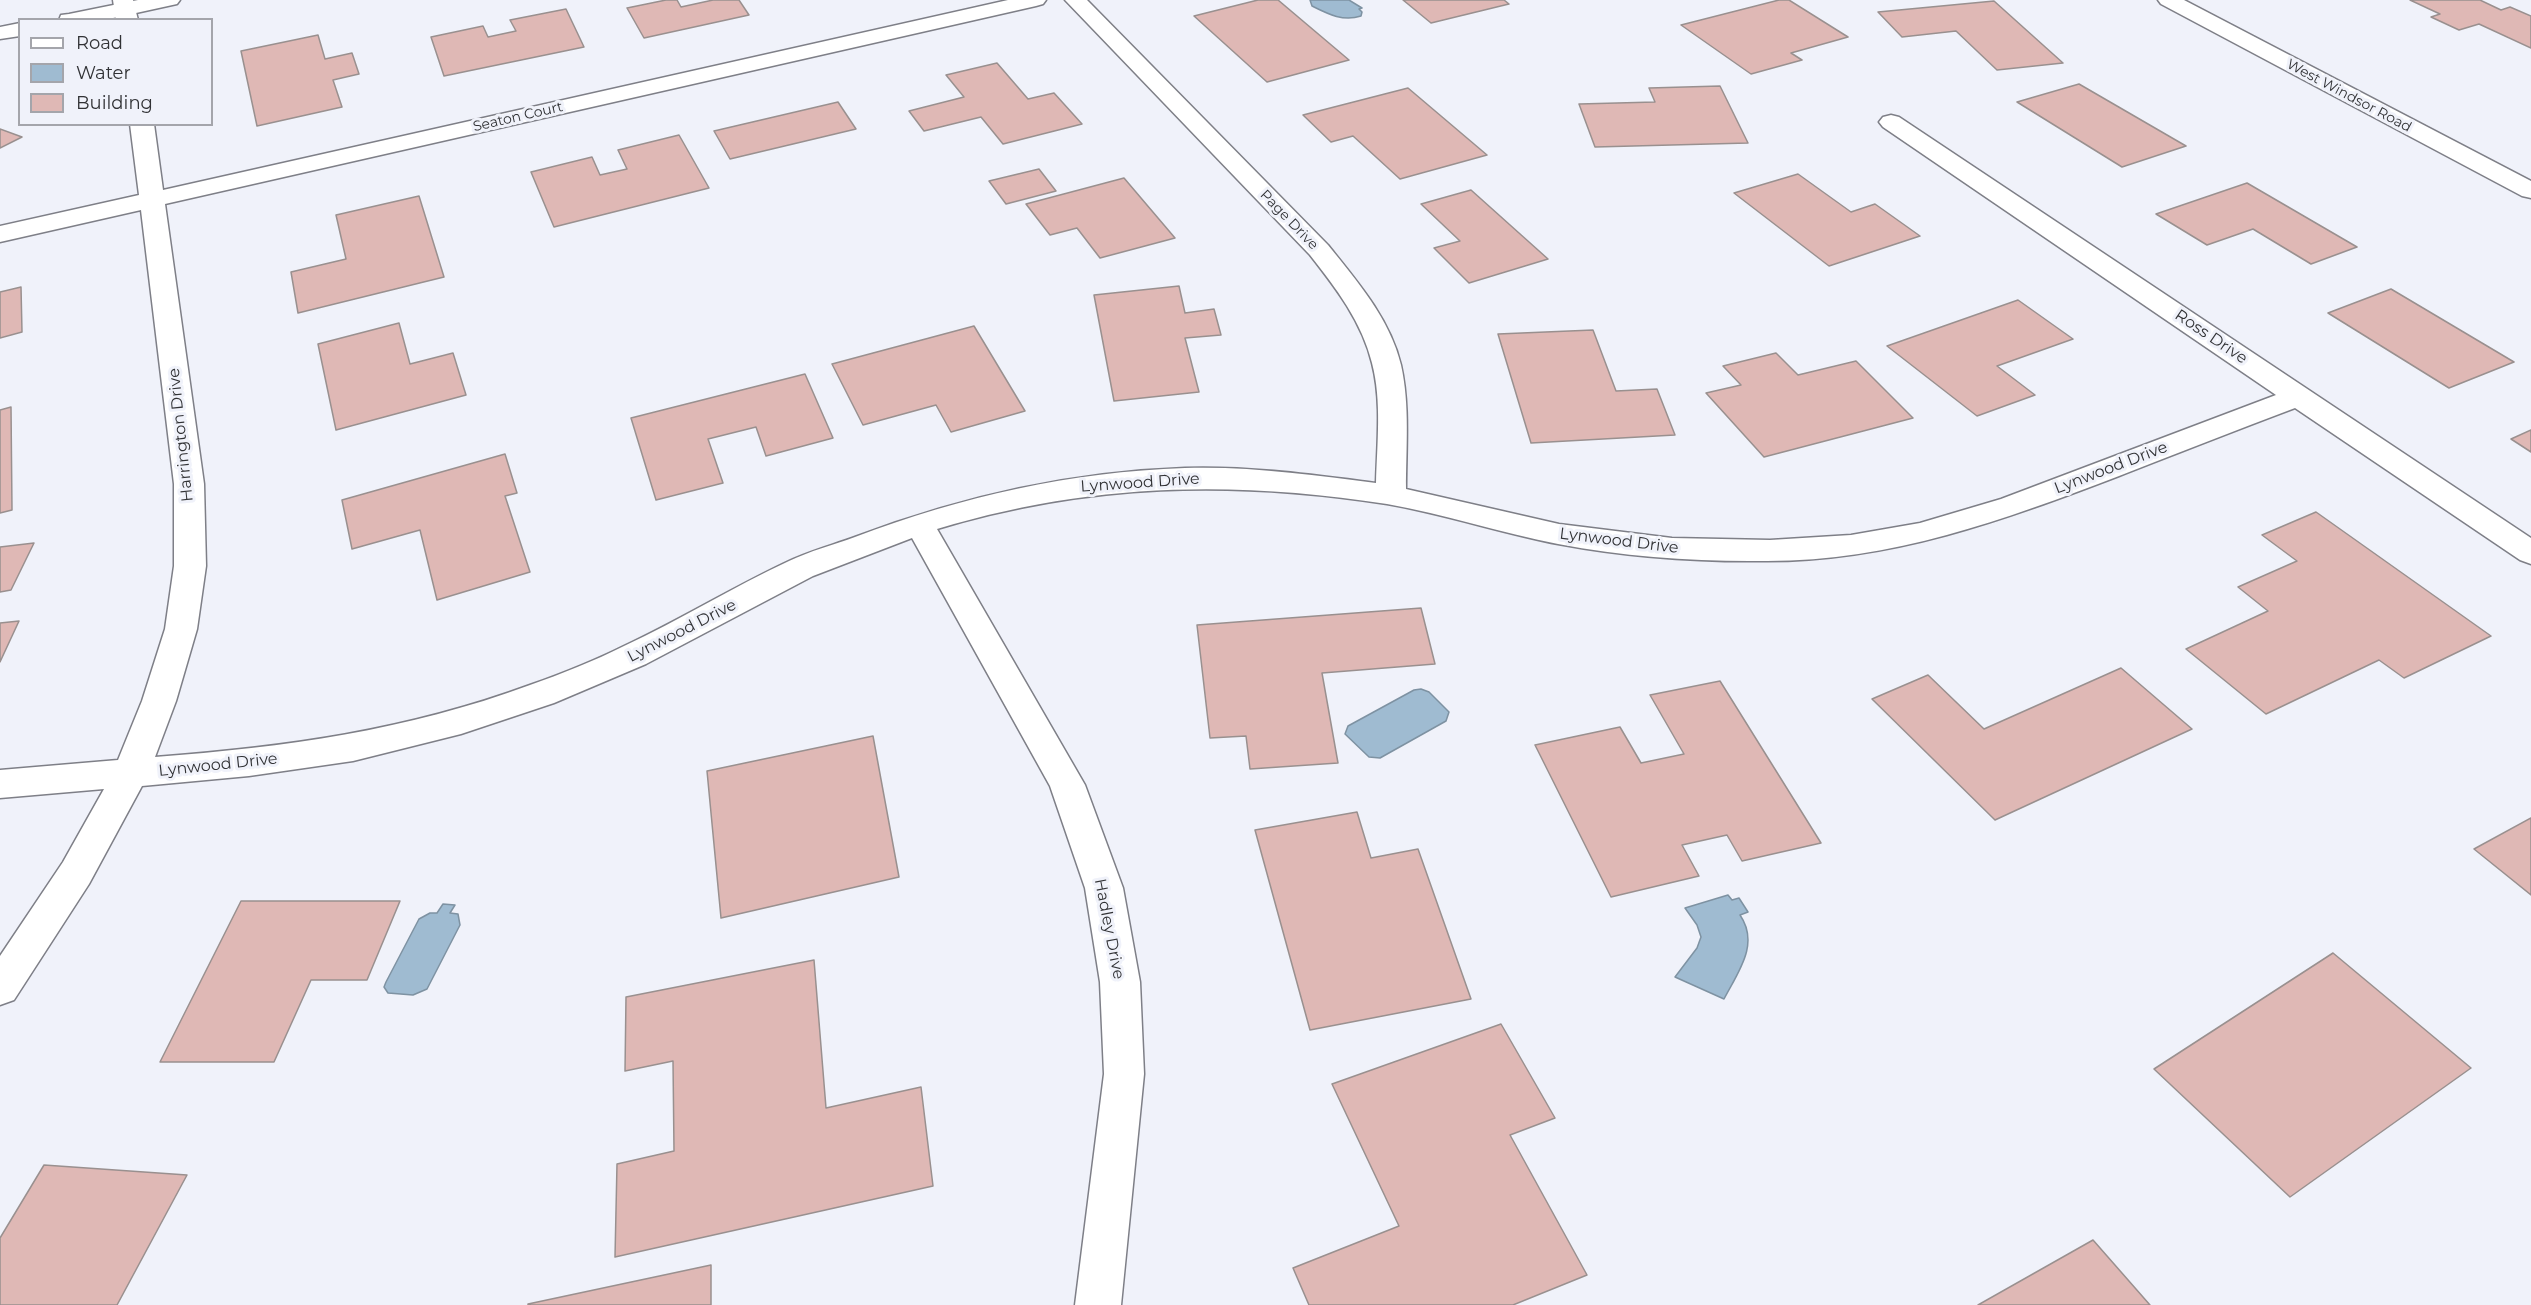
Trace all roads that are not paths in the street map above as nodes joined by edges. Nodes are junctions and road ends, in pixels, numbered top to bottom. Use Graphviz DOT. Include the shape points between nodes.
graph roads {
  1 [pos="170,0"];
  2 [pos="1036,0"];
  3 [pos="1075,0"];
  4 [pos="2168,0"];
  5 [pos="125,10"];
  6 [pos="80,18"];
  7 [pos="18,29"];
  8 [pos="0,33"];
  9 [pos="1891,122"];
  10 [pos="141,126"];
  11 [pos="2531,191"];
  12 [pos="152,200"];
  13 [pos="0,234"];
  14 [pos="2299,396"];
  15 [pos="1391,495"];
  16 [pos="919,524"];
  17 [pos="2531,553"];
  18 [pos="131,773"];
  19 [pos="0,784"];
  20 [pos="0,988"];
  21 [pos="1098,1305"];
  1 -- 5 [label="street"];
  2 -- 12 [label="street, Seaton Court"];
  3 -- 15 [label="street, Page Drive" via="1319,250 1354,294 1377,335 1390,382"];
  4 -- 11 [label="street, West Windsor Road"];
  5 -- 6 [label="street"];
  7 -- 8 [label="street"];
  9 -- 14 [label="street, Ross Drive"];
  10 -- 12 [label="street, Harrington Drive"];
  12 -- 13 [label="street, Seaton Court"];
  12 -- 18 [label="street, Harrington Drive" via="189,483 190,566 181,629"];
  14 -- 15 [label="street, Lynwood Drive" via="2012,506 1922,532 1851,545 1770,551 1672,549 1559,534"];
  14 -- 17 [label="street, Ross Drive"];
  15 -- 16 [label="street, Lynwood Drive" via="1287,481 1186,478 1087,486 986,504"];
  16 -- 18 [label="street, Lynwood Drive" via="802,568 634,657 449,725 353,748 220,767"];
  16 -- 21 [label="street, Hadley Drive" via="1067,785 1104,888 1120,982 1124,1074"];
  18 -- 19 [label="street, Lynwood Drive"];
  18 -- 20 [label="street, Harrington Drive" via="76,873"];
}
